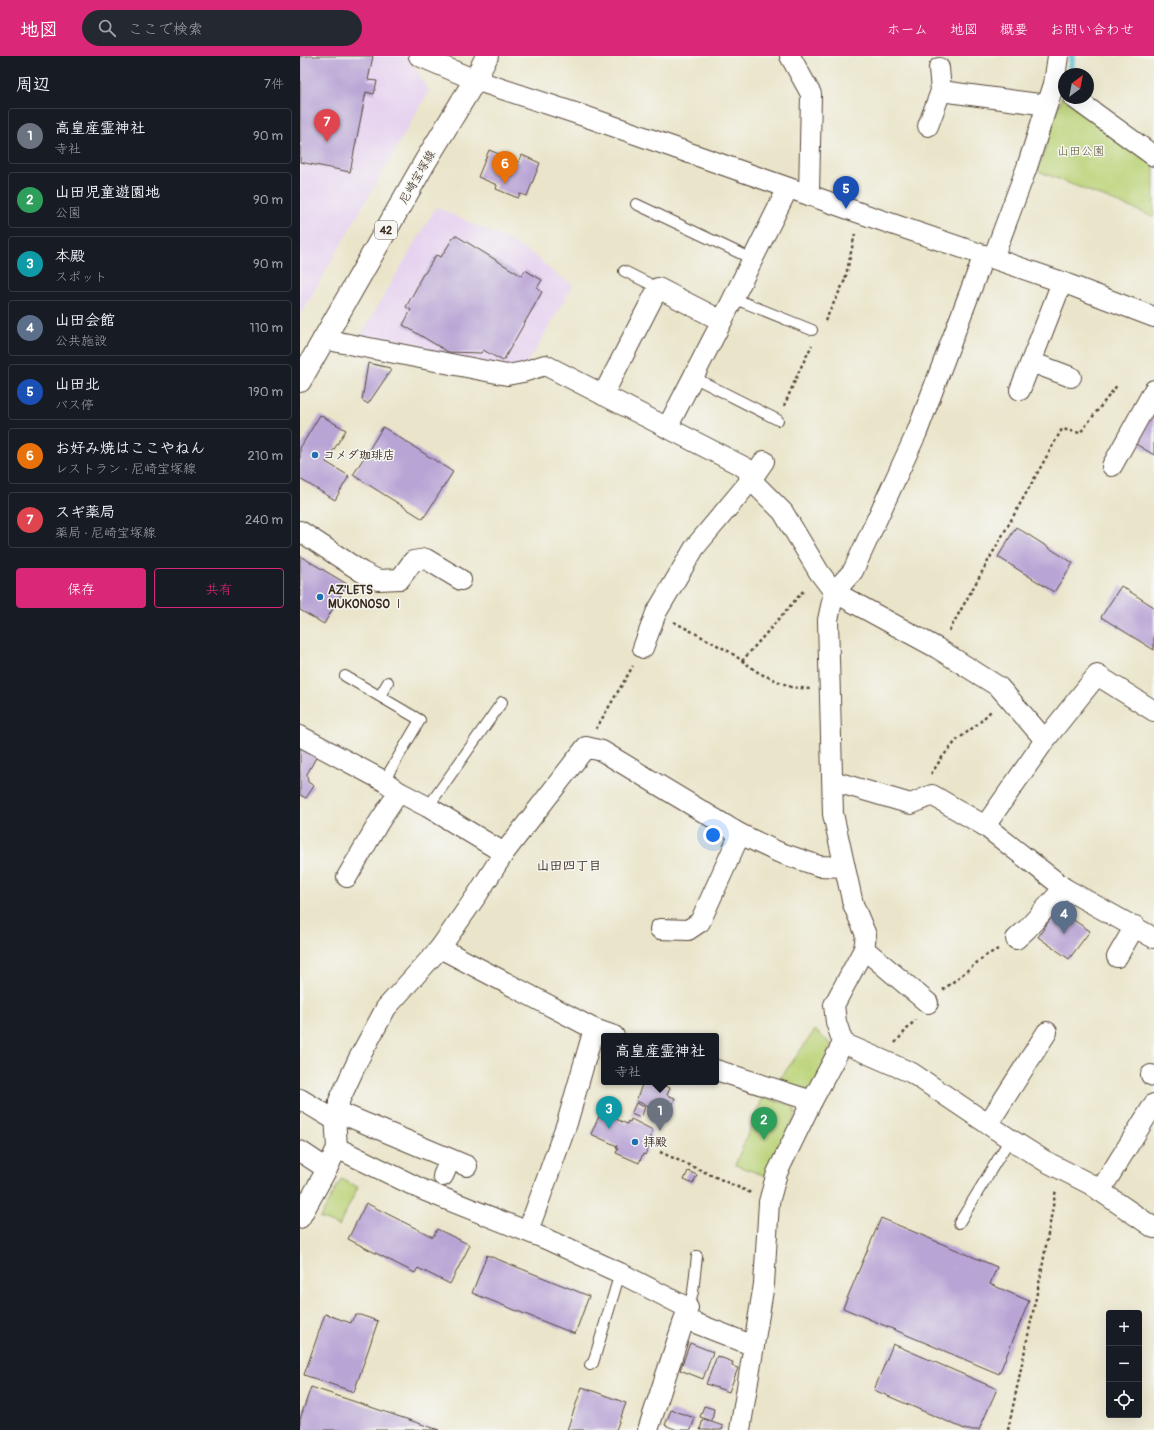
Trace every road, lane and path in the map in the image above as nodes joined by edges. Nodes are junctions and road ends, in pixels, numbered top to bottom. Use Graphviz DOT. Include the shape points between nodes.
graph roads {
  1 [pos="418,56"];
  2 [pos="487,56"];
  3 [pos="790,56"];
  4 [pos="1053,57"];
  5 [pos="939,68"];
  6 [pos="475,80"];
  7 [pos="1058,83"];
  8 [pos="1058,89"];
  9 [pos="941,91"];
  10 [pos="1082,104"];
  11 [pos="1047,105"];
  12 [pos="928,126"];
  13 [pos="1154,156"];
  14 [pos="788,188"];
  15 [pos="809,195"];
  16 [pos="636,204"];
  17 [pos="988,257"];
  18 [pos="752,259"];
  19 [pos="624,271"];
  20 [pos="1062,282"];
  21 [pos="658,288"];
  22 [pos="733,298"];
  23 [pos="1154,317"];
  24 [pos="722,321"];
  25 [pos="812,330"];
  26 [pos="323,339"];
  27 [pos="1031,362"];
  28 [pos="693,377"];
  29 [pos="1070,377"];
  30 [pos="300,381"];
  31 [pos="1118,384"];
  32 [pos="1020,390"];
  33 [pos="1154,390"];
  34 [pos="603,395"];
  35 [pos="778,420"];
  36 [pos="667,428"];
  37 [pos="764,461"];
  38 [pos="1112,466"];
  39 [pos="751,480"];
  40 [pos="300,531"];
  41 [pos="819,572"];
  42 [pos="461,580"];
  43 [pos="834,592"];
  44 [pos="656,613"];
  45 [pos="639,642"];
  46 [pos="939,649"];
  47 [pos="742,661"];
  48 [pos="346,676"];
  49 [pos="388,682"];
  50 [pos="830,689"];
  51 [pos="1007,695"];
  52 [pos="380,696"];
  53 [pos="502,702"];
  54 [pos="1154,711"];
  55 [pos="300,736"];
  56 [pos="1045,740"];
  57 [pos="586,747"];
  58 [pos="833,781"];
  59 [pos="392,786"];
  60 [pos="911,804"];
  61 [pos="428,807"];
  62 [pos="985,826"];
  63 [pos="740,834"];
  64 [pos="504,853"];
  65 [pos="845,867"];
  66 [pos="348,876"];
  67 [pos="1064,888"];
  68 [pos="1135,926"];
  69 [pos="660,928"];
  70 [pos="1154,938"];
  71 [pos="1016,939"];
  72 [pos="440,948"];
  73 [pos="864,949"];
  74 [pos="1118,957"];
  75 [pos="928,1004"];
  76 [pos="594,1029"];
  77 [pos="1047,1032"];
  78 [pos="605,1033"];
  79 [pos="843,1043"];
  80 [pos="719,1071"];
  81 [pos="300,1099"];
  82 [pos="812,1102"];
  83 [pos="1154,1104"];
  84 [pos="336,1115"];
  85 [pos="988,1124"];
  86 [pos="1010,1139"];
  87 [pos="337,1148"];
  88 [pos="300,1151"];
  89 [pos="660,1152"];
  90 [pos="453,1168"];
  91 [pos="1059,1168"];
  92 [pos="327,1169"];
  93 [pos="1100,1191"];
  94 [pos="769,1202"];
  95 [pos="300,1218"];
  96 [pos="959,1223"];
  97 [pos="1154,1228"];
  98 [pos="528,1231"];
  99 [pos="697,1256"];
  100 [pos="620,1273"];
  101 [pos="687,1313"];
  102 [pos="754,1346"];
  103 [pos="590,1365"];
  104 [pos="648,1430"];
  105 [pos="740,1430"];
  106 [pos="1008,1430"];
  1 -- 6 [label="street"];
  2 -- 6 [label="main road, 尼崎宝塚線 / 42"];
  3 -- 15 [label="street" via="811,94"];
  4 -- 7 [label="street"];
  5 -- 9 [label="street"];
  6 -- 14 [label="street"];
  6 -- 26 [label="main road, 尼崎宝塚線 / 42"];
  8 -- 11 [label="street"];
  9 -- 11 [label="street"];
  9 -- 12 [label="street"];
  10 -- 13 [label="street"];
  11 -- 17 [label="street" via="1027,167"];
  14 -- 15 [label="street"];
  14 -- 18 [label="street"];
  15 -- 17 [label="street"];
  16 -- 18 [label="lane"];
  17 -- 20 [label="street"];
  17 -- 43 [label="street" via="917,432 853,571"];
  18 -- 22 [label="street"];
  19 -- 21 [label="lane"];
  20 -- 23 [label="street"];
  20 -- 27 [label="street"];
  21 -- 24 [label="street"];
  21 -- 34 [label="street"];
  22 -- 24 [label="street"];
  22 -- 25 [label="lane"];
  24 -- 28 [label="street"];
  26 -- 30 [label="main road, 尼崎宝塚線 / 42"];
  26 -- 34 [label="street" via="507,375 545,365"];
  27 -- 29 [label="street"];
  27 -- 32 [label="street"];
  28 -- 35 [label="lane"];
  28 -- 36 [label="street"];
  31 -- 46 [label="path" via="1080,433 1062,429"];
  33 -- 38 [label="street"];
  34 -- 36 [label="street"];
  36 -- 39 [label="street" via="746,468"];
  37 -- 39 [label="street"];
  39 -- 41 [label="street" via="784,512"];
  39 -- 44 [label="street" via="695,547 663,591"];
  40 -- 42 [label="street" via="378,580 400,579 413,561 426,559"];
  41 -- 43 [label="street"];
  41 -- 47 [label="path"];
  43 -- 46 [label="street"];
  43 -- 50 [label="street" via="828,620"];
  44 -- 45 [label="street"];
  44 -- 47 [label="path" via="730,652"];
  45 -- 57 [label="path"];
  46 -- 51 [label="street" via="999,687"];
  47 -- 50 [label="path" via="759,673 791,687"];
  48 -- 52 [label="lane"];
  49 -- 52 [label="lane"];
  50 -- 58 [label="street"];
  51 -- 56 [label="street"];
  51 -- 60 [label="path" via="957,740 943,756"];
  52 -- 59 [label="lane" via="423,716"];
  53 -- 61 [label="lane"];
  54 -- 56 [label="street" via="1097,675"];
  55 -- 59 [label="street"];
  56 -- 62 [label="street"];
  57 -- 63 [label="street" via="602,752"];
  57 -- 64 [label="street"];
  58 -- 60 [label="street"];
  58 -- 65 [label="street" via="833,814"];
  59 -- 61 [label="street"];
  59 -- 66 [label="street" via="379,822"];
  60 -- 62 [label="street" via="932,795"];
  61 -- 64 [label="street"];
  62 -- 67 [label="street"];
  63 -- 65 [label="street" via="778,852 819,866"];
  63 -- 69 [label="street" via="700,922 688,930"];
  64 -- 72 [label="street"];
  65 -- 73 [label="street" via="854,904 866,935"];
  67 -- 68 [label="street"];
  67 -- 71 [label="street"];
  68 -- 70 [label="street"];
  68 -- 74 [label="street"];
  72 -- 76 [label="street"];
  72 -- 84 [label="street" via="386,1008 358,1060 339,1101"];
  73 -- 75 [label="street"];
  73 -- 79 [label="street" via="834,1005"];
  76 -- 78 [label="street"];
  76 -- 98 [label="street" via="567,1123"];
  77 -- 85 [label="street"];
  79 -- 82 [label="street"];
  79 -- 85 [label="street" via="912,1073"];
  80 -- 82 [label="street"];
  81 -- 84 [label="street" via="330,1117"];
  82 -- 94 [label="street" via="777,1173"];
  83 -- 93 [label="street"];
  84 -- 87 [label="street"];
  84 -- 90 [label="street" via="344,1114"];
  85 -- 86 [label="street"];
  86 -- 91 [label="street"];
  86 -- 96 [label="lane"];
  87 -- 92 [label="street"];
  87 -- 98 [label="street" via="423,1190"];
  88 -- 92 [label="street"];
  89 -- 94 [label="path"];
  91 -- 93 [label="street"];
  91 -- 106 [label="path" via="1041,1274"];
  92 -- 95 [label="street"];
  93 -- 97 [label="street"];
  94 -- 102 [label="street" via="764,1284"];
  98 -- 100 [label="street"];
  99 -- 101 [label="lane" via="693,1292"];
  100 -- 101 [label="street"];
  100 -- 103 [label="lane" via="593,1363"];
  101 -- 102 [label="street"];
  101 -- 104 [label="street"];
  102 -- 105 [label="street"];
}
